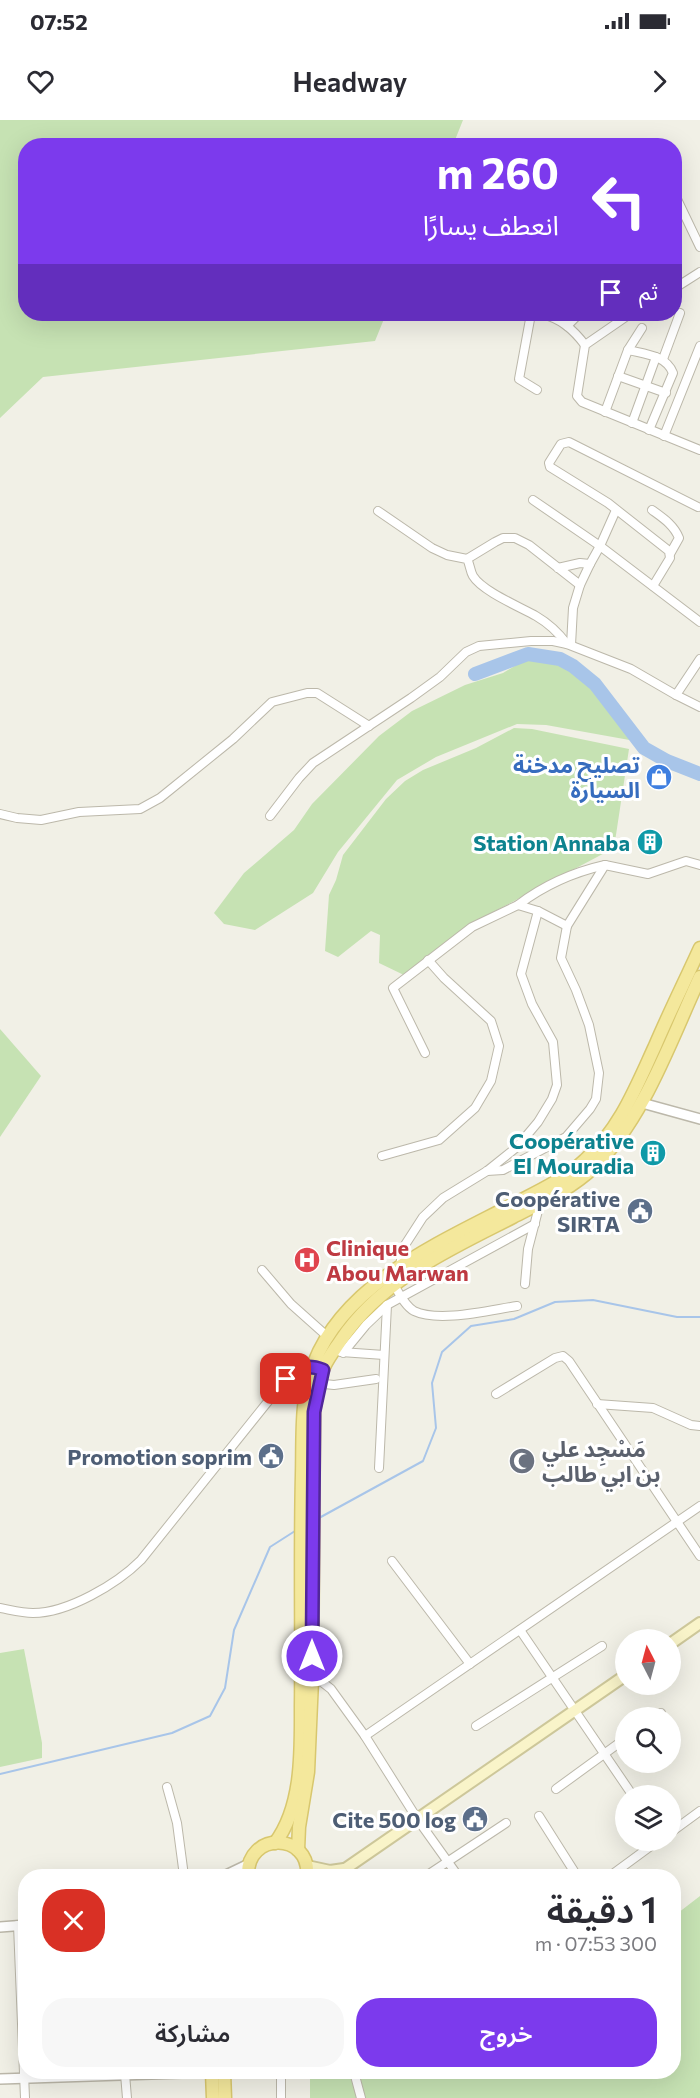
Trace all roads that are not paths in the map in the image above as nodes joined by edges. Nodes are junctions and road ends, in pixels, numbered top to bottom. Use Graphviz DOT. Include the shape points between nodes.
graph roads {
  1 [pos="682,212"];
  2 [pos="700,247"];
  3 [pos="700,272"];
  4 [pos="682,284"];
  5 [pos="530,321"];
  6 [pos="562,321"];
  7 [pos="572,321"];
  8 [pos="620,321"];
  9 [pos="676,321"];
  10 [pos="567,326"];
  11 [pos="642,328"];
  12 [pos="585,345"];
  13 [pos="700,346"];
  14 [pos="628,350"];
  15 [pos="659,358"];
  16 [pos="618,376"];
  17 [pos="646,386"];
  18 [pos="537,390"];
  19 [pos="666,393"];
  20 [pos="605,412"];
  21 [pos="632,423"];
  22 [pos="649,430"];
  23 [pos="664,436"];
  24 [pos="700,450"];
  25 [pos="533,500"];
  26 [pos="698,507"];
  27 [pos="616,510"];
  28 [pos="652,510"];
  29 [pos="378,511"];
  30 [pos="600,546"];
  31 [pos="670,554"];
  32 [pos="467,559"];
  33 [pos="590,564"];
  34 [pos="558,568"];
  35 [pos="580,585"];
  36 [pos="653,586"];
  37 [pos="700,622"];
  38 [pos="569,644"];
  39 [pos="700,659"];
  40 [pos="676,695"];
  41 [pos="700,707"];
  42 [pos="369,726"];
  43 [pos="0,814"];
  44 [pos="270,816"];
  45 [pos="605,865"];
  46 [pos="700,865"];
  47 [pos="518,905"];
  48 [pos="538,911"];
  49 [pos="567,926"];
  50 [pos="700,948"];
  51 [pos="428,960"];
  52 [pos="700,977"];
  53 [pos="425,1053"];
  54 [pos="642,1103"];
  55 [pos="700,1119"];
  56 [pos="382,1156"];
  57 [pos="487,1171"];
  58 [pos="540,1203"];
  59 [pos="535,1224"];
  60 [pos="400,1266"];
  61 [pos="262,1270"];
  62 [pos="525,1284"];
  63 [pos="394,1285"];
  64 [pos="402,1298"];
  65 [pos="387,1305"];
  66 [pos="518,1306"];
  67 [pos="328,1337"];
  68 [pos="338,1352"];
  69 [pos="384,1355"];
  70 [pos="318,1368"];
  71 [pos="376,1379"];
  72 [pos="313,1383"];
  73 [pos="496,1394"];
  74 [pos="597,1404"];
  75 [pos="700,1426"];
  76 [pos="379,1468"];
  77 [pos="700,1506"];
  78 [pos="676,1521"];
  79 [pos="307,1538"];
  80 [pos="700,1556"];
  81 [pos="392,1560"];
  82 [pos="0,1608"];
  83 [pos="700,1623"];
  84 [pos="520,1630"];
  85 [pos="681,1636"];
  86 [pos="602,1646"];
  87 [pos="470,1664"];
  88 [pos="552,1677"];
  89 [pos="312,1680"];
  90 [pos="615,1683"];
  91 [pos="575,1710"];
  92 [pos="476,1726"];
  93 [pos="365,1736"];
  94 [pos="615,1746"];
  95 [pos="604,1753"];
  96 [pos="626,1785"];
  97 [pos="167,1787"];
  98 [pos="556,1788"];
  99 [pos="700,1811"];
  100 [pos="539,1816"];
  101 [pos="418,1820"];
  102 [pos="506,1823"];
  103 [pos="681,1825"];
  104 [pos="275,1843"];
  105 [pos="298,1850"];
  106 [pos="644,1851"];
  107 [pos="448,1862"];
  108 [pos="183,1869"];
  109 [pos="249,1869"];
  110 [pos="306,1869"];
  111 [pos="347,1869"];
  112 [pos="437,1869"];
  113 [pos="453,1869"];
  114 [pos="573,1869"];
  115 [pos="620,1869"];
  116 [pos="18,1925"];
  117 [pos="0,1927"];
  118 [pos="0,2079"];
  119 [pos="24,2079"];
  120 [pos="125,2079"];
  121 [pos="212,2079"];
  122 [pos="224,2079"];
  123 [pos="281,2079"];
  124 [pos="356,2079"];
  125 [pos="25,2098"];
  126 [pos="127,2098"];
  127 [pos="213,2098"];
  128 [pos="225,2098"];
  129 [pos="281,2098"];
  130 [pos="360,2098"];
  1 -- 2 [label="street"];
  3 -- 4 [label="street"];
  5 -- 18 [label="street" via="519,379"];
  6 -- 10 [label="street"];
  7 -- 10 [label="street"];
  8 -- 12 [label="street"];
  9 -- 15 [label="street"];
  10 -- 12 [label="street"];
  11 -- 14 [label="street"];
  12 -- 20 [label="street" via="577,396"];
  13 -- 23 [label="street"];
  14 -- 15 [label="street"];
  14 -- 16 [label="street"];
  15 -- 17 [label="street"];
  15 -- 19 [label="street" via="671,366 673,373"];
  16 -- 17 [label="street"];
  16 -- 20 [label="street"];
  17 -- 19 [label="street"];
  17 -- 21 [label="street"];
  19 -- 22 [label="street"];
  20 -- 21 [label="street"];
  21 -- 22 [label="street"];
  22 -- 23 [label="street"];
  23 -- 24 [label="street"];
  25 -- 30 [label="street"];
  26 -- 27 [label="street" via="569,442 561,444 550,467"];
  27 -- 30 [label="street"];
  27 -- 31 [label="street"];
  28 -- 31 [label="street" via="666,520 679,538"];
  29 -- 32 [label="street" via="432,548"];
  30 -- 33 [label="street"];
  30 -- 36 [label="street"];
  31 -- 36 [label="street"];
  32 -- 34 [label="street" via="503,538 515,538"];
  32 -- 38 [label="street" via="478,582 538,617"];
  33 -- 34 [label="street"];
  33 -- 35 [label="street"];
  34 -- 35 [label="street"];
  35 -- 38 [label="street"];
  36 -- 37 [label="street"];
  38 -- 40 [label="street" via="632,669"];
  38 -- 42 [label="street" via="531,641 479,646"];
  39 -- 40 [label="street"];
  40 -- 41 [label="street"];
  42 -- 43 [label="street" via="317,693 307,693 264,707 254,721 224,746 160,798 140,809 79,812 41,820"];
  42 -- 44 [label="street" via="313,763"];
  45 -- 46 [label="street" via="648,874 686,861"];
  45 -- 47 [label="street" via="573,874"];
  45 -- 49 [label="street"];
  47 -- 48 [label="street"];
  47 -- 51 [label="street" via="472,927"];
  48 -- 49 [label="street"];
  48 -- 57 [label="street" via="521,974 553,1042 557,1085 538,1122 517,1147"];
  49 -- 57 [label="street" via="561,958 589,1025 598,1073 596,1099 566,1137 502,1170"];
  50 -- 60 [label="main road" via="618,1122 585,1161 547,1187"];
  51 -- 53 [label="street" via="393,988"];
  51 -- 56 [label="street" via="491,1021 499,1046 491,1081 474,1108 439,1140"];
  52 -- 54 [label="main road"];
  54 -- 55 [label="street"];
  54 -- 58 [label="main road" via="610,1151 594,1167"];
  57 -- 60 [label="street" via="443,1198 423,1217 403,1248"];
  58 -- 59 [label="street"];
  58 -- 63 [label="main road" via="432,1259"];
  59 -- 62 [label="street"];
  59 -- 64 [label="street"];
  60 -- 67 [label="main road" via="350,1308"];
  61 -- 67 [label="street" via="291,1304"];
  63 -- 64 [label="street"];
  63 -- 68 [label="main road" via="360,1315"];
  64 -- 65 [label="street"];
  64 -- 66 [label="street" via="413,1311 443,1317"];
  65 -- 68 [label="street"];
  65 -- 69 [label="street"];
  67 -- 70 [label="main road"];
  68 -- 69 [label="street"];
  68 -- 70 [label="main road"];
  69 -- 76 [label="street"];
  70 -- 72 [label="main road"];
  70 -- 82 [label="street" via="297,1369 286,1379 129,1571 84,1599 56,1609 33,1613"];
  71 -- 72 [label="street" via="334,1385"];
  72 -- 79 [label="main road" via="304,1410"];
  73 -- 74 [label="street" via="563,1356"];
  74 -- 75 [label="street" via="653,1408"];
  74 -- 78 [label="street"];
  77 -- 78 [label="street"];
  78 -- 80 [label="street"];
  78 -- 84 [label="street"];
  79 -- 89 [label="main road"];
  79 -- 104 [label="main road" via="298,1771 290,1814"];
  81 -- 87 [label="street"];
  83 -- 85 [label="main road"];
  84 -- 87 [label="street"];
  84 -- 88 [label="street"];
  86 -- 88 [label="street"];
  87 -- 93 [label="street"];
  88 -- 91 [label="street"];
  88 -- 92 [label="street"];
  89 -- 93 [label="street" via="331,1689"];
  89 -- 105 [label="main road" via="308,1773"];
  90 -- 91 [label="main road"];
  91 -- 95 [label="street"];
  91 -- 101 [label="main road"];
  93 -- 101 [label="street"];
  94 -- 95 [label="street"];
  95 -- 96 [label="street"];
  95 -- 98 [label="street"];
  97 -- 108 [label="street"];
  99 -- 103 [label="street"];
  100 -- 114 [label="street"];
  101 -- 107 [label="street"];
  101 -- 111 [label="main road"];
  102 -- 107 [label="street"];
  104 -- 105 [label="main road"];
  104 -- 109 [label="main road" via="259,1849"];
  105 -- 110 [label="main road"];
  106 -- 115 [label="street"];
  107 -- 112 [label="street"];
  107 -- 113 [label="street"];
  116 -- 117 [label="street"];
  118 -- 119 [label="street"];
  119 -- 125 [label="street"];
  120 -- 126 [label="street"];
  121 -- 127 [label="main road"];
  122 -- 128 [label="main road"];
  123 -- 129 [label="street"];
  124 -- 130 [label="street"];
}
